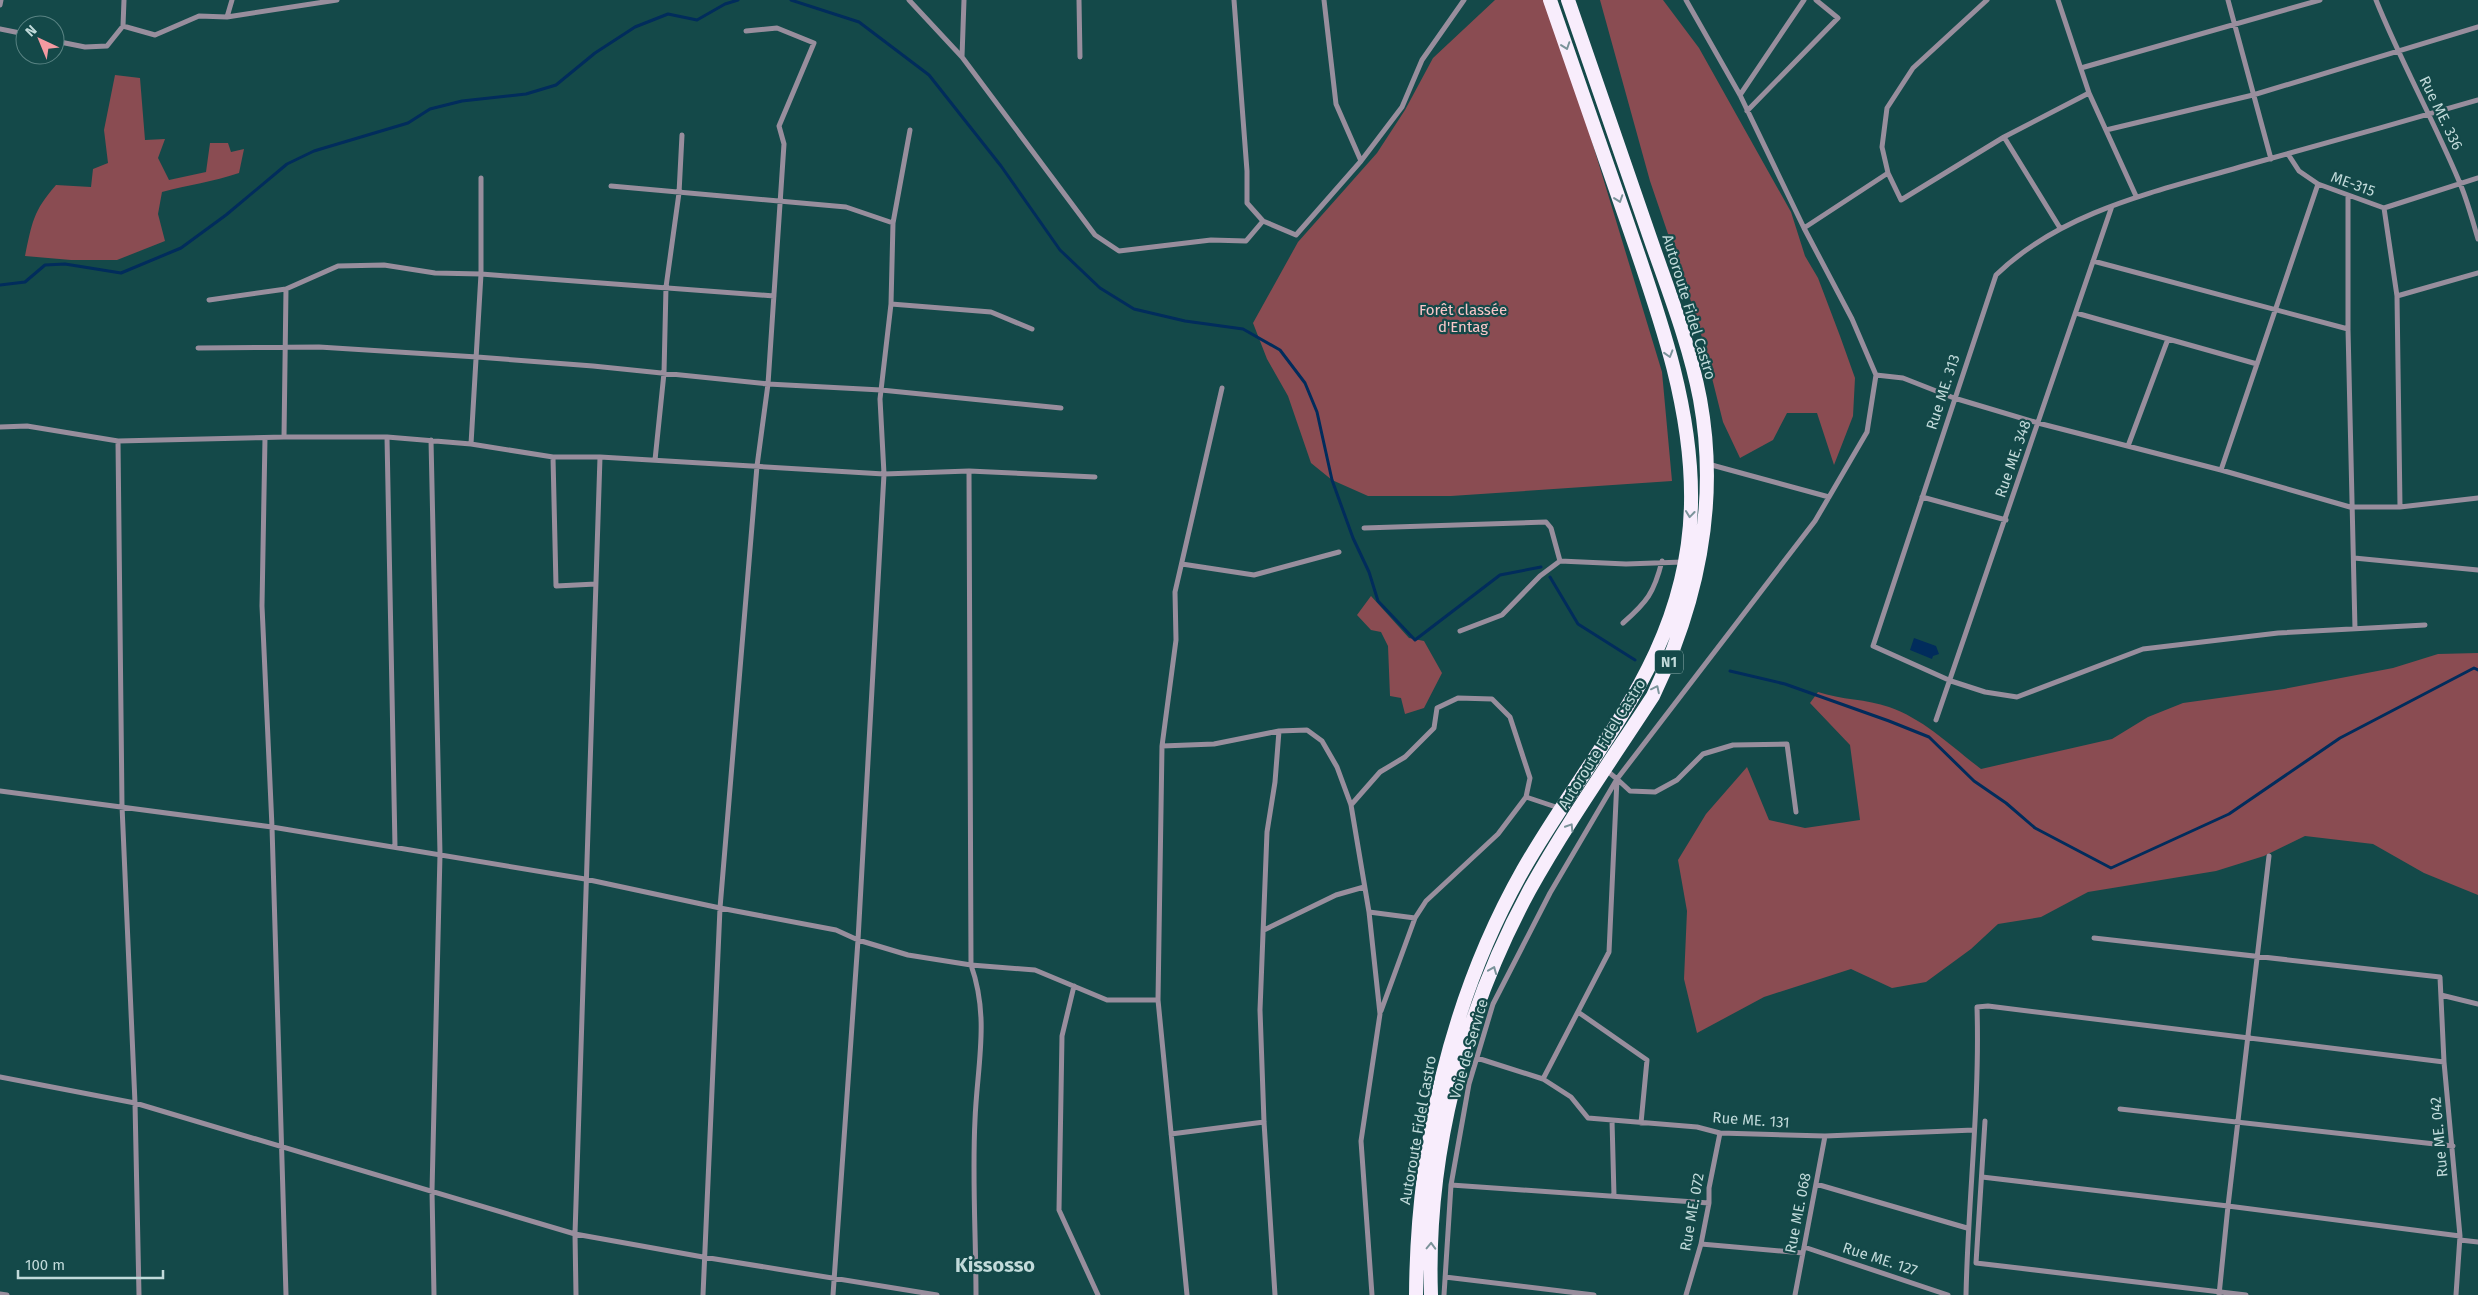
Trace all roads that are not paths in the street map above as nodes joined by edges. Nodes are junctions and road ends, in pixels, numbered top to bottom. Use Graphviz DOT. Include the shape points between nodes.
graph roads {
  1 [pos="1,0"];
  2 [pos="124,0"];
  3 [pos="232,0"];
  4 [pos="336,0"];
  5 [pos="909,0"];
  6 [pos="964,0"];
  7 [pos="1079,0"];
  8 [pos="1234,0"];
  9 [pos="1324,0"];
  10 [pos="1464,0"];
  11 [pos="1550,0"];
  12 [pos="1568,0"];
  13 [pos="1686,0"];
  14 [pos="1804,0"];
  15 [pos="1816,0"];
  16 [pos="1987,0"];
  17 [pos="2058,0"];
  18 [pos="2228,0"];
  19 [pos="2320,0"];
  20 [pos="2376,0"];
  21 [pos="0,5"];
  22 [pos="228,17"];
  23 [pos="123,26"];
  24 [pos="2234,26"];
  25 [pos="2478,27"];
  26 [pos="0,29"];
  27 [pos="746,31"];
  28 [pos="15,32"];
  29 [pos="65,43"];
  30 [pos="2397,52"];
  31 [pos="962,57"];
  32 [pos="1080,57"];
  33 [pos="2081,68"];
  34 [pos="2089,93"];
  35 [pos="1740,95"];
  36 [pos="2253,95"];
  37 [pos="2478,100"];
  38 [pos="1747,111"];
  39 [pos="2430,114"];
  40 [pos="910,130"];
  41 [pos="2106,130"];
  42 [pos="682,135"];
  43 [pos="2004,137"];
  44 [pos="2288,154"];
  45 [pos="2271,159"];
  46 [pos="1361,161"];
  47 [pos="1888,173"];
  48 [pos="481,178"];
  49 [pos="2478,178"];
  50 [pos="2460,183"];
  51 [pos="2318,184"];
  52 [pos="611,186"];
  53 [pos="679,193"];
  54 [pos="2136,196"];
  55 [pos="2348,196"];
  56 [pos="779,200"];
  57 [pos="2112,206"];
  58 [pos="2384,208"];
  59 [pos="1263,221"];
  60 [pos="893,223"];
  61 [pos="1804,228"];
  62 [pos="2060,228"];
  63 [pos="2478,239"];
  64 [pos="2093,261"];
  65 [pos="2478,273"];
  66 [pos="481,274"];
  67 [pos="666,287"];
  68 [pos="286,289"];
  69 [pos="774,296"];
  70 [pos="2397,296"];
  71 [pos="209,300"];
  72 [pos="891,304"];
  73 [pos="2275,310"];
  74 [pos="2076,313"];
  75 [pos="1032,329"];
  76 [pos="2348,329"];
  77 [pos="2168,339"];
  78 [pos="285,347"];
  79 [pos="198,348"];
  80 [pos="477,357"];
  81 [pos="2257,364"];
  82 [pos="664,373"];
  83 [pos="1876,375"];
  84 [pos="768,384"];
  85 [pos="1222,388"];
  86 [pos="881,390"];
  87 [pos="1954,398"];
  88 [pos="1061,408"];
  89 [pos="2038,423"];
  90 [pos="0,427"];
  91 [pos="284,436"];
  92 [pos="387,437"];
  93 [pos="265,438"];
  94 [pos="431,440"];
  95 [pos="118,441"];
  96 [pos="471,444"];
  97 [pos="2128,446"];
  98 [pos="553,457"];
  99 [pos="600,457"];
  100 [pos="655,460"];
  101 [pos="1707,464"];
  102 [pos="756,466"];
  103 [pos="2221,470"];
  104 [pos="969,471"];
  105 [pos="884,474"];
  106 [pos="1095,477"];
  107 [pos="1829,497"];
  108 [pos="1922,497"];
  109 [pos="2478,498"];
  110 [pos="2350,507"];
  111 [pos="2400,507"];
  112 [pos="2006,520"];
  113 [pos="1364,528"];
  114 [pos="1340,552"];
  115 [pos="2354,558"];
  116 [pos="1560,560"];
  117 [pos="1662,561"];
  118 [pos="1685,562"];
  119 [pos="1182,564"];
  120 [pos="2478,570"];
  121 [pos="596,584"];
  122 [pos="1623,623"];
  123 [pos="2425,625"];
  124 [pos="2355,629"];
  125 [pos="1460,631"];
  126 [pos="1951,681"];
  127 [pos="1936,720"];
  128 [pos="1279,731"];
  129 [pos="1162,746"];
  130 [pos="1605,770"];
  131 [pos="1617,779"];
  132 [pos="0,791"];
  133 [pos="1526,797"];
  134 [pos="1351,805"];
  135 [pos="122,806"];
  136 [pos="1562,809"];
  137 [pos="1796,812"];
  138 [pos="272,827"];
  139 [pos="395,847"];
  140 [pos="440,854"];
  141 [pos="2270,856"];
  142 [pos="585,878"];
  143 [pos="1364,887"];
  144 [pos="720,908"];
  145 [pos="1369,912"];
  146 [pos="1415,918"];
  147 [pos="1264,930"];
  148 [pos="2094,938"];
  149 [pos="858,940"];
  150 [pos="2258,957"];
  151 [pos="971,966"];
  152 [pos="1074,986"];
  153 [pos="2441,995"];
  154 [pos="1158,1000"];
  155 [pos="2478,1004"];
  156 [pos="1578,1012"];
  157 [pos="1380,1014"];
  158 [pos="2248,1039"];
  159 [pos="1477,1058"];
  160 [pos="2444,1062"];
  161 [pos="0,1077"];
  162 [pos="1543,1079"];
  163 [pos="135,1103"];
  164 [pos="2120,1109"];
  165 [pos="1612,1120"];
  166 [pos="1984,1121"];
  167 [pos="1264,1122"];
  168 [pos="1641,1122"];
  169 [pos="2238,1123"];
  170 [pos="1974,1130"];
  171 [pos="1720,1133"];
  172 [pos="1171,1134"];
  173 [pos="1825,1136"];
  174 [pos="2452,1146"];
  175 [pos="280,1148"];
  176 [pos="1982,1177"];
  177 [pos="1816,1184"];
  178 [pos="1451,1185"];
  179 [pos="432,1191"];
  180 [pos="1614,1196"];
  181 [pos="1709,1202"];
  182 [pos="2228,1206"];
  183 [pos="1967,1228"];
  184 [pos="575,1234"];
  185 [pos="2460,1238"];
  186 [pos="2478,1242"];
  187 [pos="1701,1244"];
  188 [pos="1804,1250"];
  189 [pos="703,1258"];
  190 [pos="1445,1277"];
  191 [pos="834,1278"];
  192 [pos="913,1293"];
  193 [pos="0,1294"];
  194 [pos="2219,1294"];
  195 [pos="7,1295"];
  196 [pos="139,1295"];
  197 [pos="286,1295"];
  198 [pos="434,1295"];
  199 [pos="576,1295"];
  200 [pos="702,1295"];
  201 [pos="833,1295"];
  202 [pos="937,1295"];
  203 [pos="976,1295"];
  204 [pos="1098,1295"];
  205 [pos="1187,1295"];
  206 [pos="1275,1295"];
  207 [pos="1372,1295"];
  208 [pos="1416,1295"];
  209 [pos="1431,1295"];
  210 [pos="1444,1295"];
  211 [pos="1594,1295"];
  212 [pos="1686,1295"];
  213 [pos="1795,1295"];
  214 [pos="1948,1295"];
  215 [pos="1966,1295"];
  216 [pos="2246,1295"];
  217 [pos="2456,1295"];
  1 -- 21 [label="street"];
  2 -- 23 [label="street"];
  3 -- 22 [label="street"];
  4 -- 22 [label="street"];
  5 -- 31 [label="street"];
  6 -- 31 [label="street"];
  7 -- 32 [label="street"];
  8 -- 59 [label="street" via="1248,172 1247,203"];
  9 -- 46 [label="street" via="1336,104"];
  10 -- 46 [label="street" via="1422,60 1402,107"];
  11 -- 118 [label="highway, Autoroute Fidel Castro / N1, one-way" via="1642,264 1682,404 1690,446 1691,498"];
  12 -- 101 [label="highway, Autoroute Fidel Castro / N1" via="1686,340 1700,399"];
  13 -- 35 [label="street"];
  14 -- 35 [label="street"];
  15 -- 38 [label="street" via="1838,18"];
  16 -- 47 [label="street" via="1913,68 1887,108 1882,148"];
  17 -- 33 [label="street"];
  18 -- 24 [label="street"];
  19 -- 24 [label="street"];
  20 -- 30 [label="street, Rue ME. 336"];
  22 -- 23 [label="street" via="199,16 155,35"];
  23 -- 29 [label="street" via="107,46 85,47"];
  24 -- 33 [label="street"];
  24 -- 36 [label="street"];
  25 -- 30 [label="street"];
  26 -- 28 [label="street"];
  27 -- 56 [label="street" via="778,28 814,43 779,126 784,144"];
  30 -- 36 [label="street"];
  30 -- 39 [label="street, Rue ME. 336"];
  31 -- 59 [label="street" via="1095,235 1119,250 1211,240 1246,240"];
  33 -- 34 [label="street"];
  34 -- 41 [label="street"];
  34 -- 43 [label="street"];
  35 -- 38 [label="street"];
  36 -- 41 [label="street"];
  36 -- 45 [label="street"];
  37 -- 39 [label="street, Rue ME. 313"];
  38 -- 61 [label="street"];
  39 -- 44 [label="street, Rue ME. 313"];
  39 -- 50 [label="street, Rue ME. 336"];
  40 -- 60 [label="street"];
  41 -- 54 [label="street"];
  42 -- 53 [label="street"];
  43 -- 47 [label="street" via="1901,200"];
  43 -- 62 [label="street"];
  44 -- 45 [label="street, Rue ME. 313"];
  44 -- 51 [label="street, ME-315" via="2299,171"];
  45 -- 54 [label="street, Rue ME. 313"];
  46 -- 59 [label="street" via="1296,234"];
  47 -- 61 [label="street"];
  48 -- 66 [label="street"];
  49 -- 50 [label="street, ME-315"];
  50 -- 58 [label="street, ME-315"];
  50 -- 63 [label="street, Rue ME. 336"];
  51 -- 55 [label="street, ME-315"];
  51 -- 73 [label="street"];
  52 -- 53 [label="street"];
  53 -- 56 [label="street"];
  53 -- 67 [label="street"];
  54 -- 57 [label="street, Rue ME. 313"];
  55 -- 58 [label="street, ME-315"];
  55 -- 76 [label="street"];
  56 -- 60 [label="street" via="846,207"];
  56 -- 69 [label="street"];
  57 -- 62 [label="street, Rue ME. 313"];
  57 -- 64 [label="street, Rue ME. 348"];
  58 -- 70 [label="street"];
  60 -- 72 [label="street"];
  61 -- 83 [label="street" via="1852,319"];
  62 -- 87 [label="street, Rue ME. 313" via="2014,257 1996,274"];
  64 -- 73 [label="street"];
  64 -- 74 [label="street, Rue ME. 348"];
  65 -- 70 [label="street"];
  66 -- 67 [label="street"];
  66 -- 68 [label="street" via="435,273 384,265 338,266"];
  66 -- 80 [label="street"];
  67 -- 69 [label="street"];
  67 -- 82 [label="street"];
  68 -- 71 [label="street"];
  68 -- 78 [label="street"];
  69 -- 84 [label="street"];
  70 -- 111 [label="street"];
  72 -- 75 [label="street" via="992,312"];
  72 -- 86 [label="street"];
  73 -- 76 [label="street"];
  73 -- 81 [label="street"];
  74 -- 77 [label="street"];
  74 -- 89 [label="street, Rue ME. 348"];
  76 -- 110 [label="street"];
  77 -- 81 [label="street"];
  77 -- 97 [label="street"];
  78 -- 79 [label="street"];
  78 -- 80 [label="street"];
  78 -- 91 [label="street"];
  80 -- 82 [label="street"];
  80 -- 96 [label="street"];
  81 -- 103 [label="street"];
  82 -- 84 [label="street"];
  82 -- 100 [label="street"];
  83 -- 87 [label="street" via="1903,378"];
  83 -- 107 [label="street, Voie de Service" via="1867,432"];
  84 -- 86 [label="street"];
  84 -- 102 [label="street"];
  85 -- 119 [label="street"];
  86 -- 88 [label="street"];
  86 -- 105 [label="street"];
  87 -- 89 [label="street"];
  87 -- 108 [label="street, Rue ME. 313"];
  89 -- 97 [label="street"];
  89 -- 112 [label="street, Rue ME. 348"];
  90 -- 95 [label="street" via="27,426"];
  91 -- 92 [label="street"];
  91 -- 93 [label="street"];
  92 -- 94 [label="street"];
  92 -- 139 [label="street"];
  93 -- 95 [label="street"];
  93 -- 138 [label="street" via="262,606"];
  94 -- 96 [label="street"];
  94 -- 140 [label="street"];
  95 -- 135 [label="street"];
  96 -- 98 [label="street"];
  97 -- 103 [label="street"];
  98 -- 99 [label="street"];
  98 -- 121 [label="street" via="556,586"];
  99 -- 100 [label="street"];
  99 -- 121 [label="street"];
  100 -- 102 [label="street"];
  101 -- 107 [label="street"];
  130 -- 101 [label="highway, Autoroute Fidel Castro / N1, one-way" via="1652,696 1683,628 1696,580 1706,518"];
  102 -- 105 [label="street"];
  102 -- 144 [label="street"];
  103 -- 110 [label="street"];
  104 -- 105 [label="street"];
  104 -- 106 [label="street"];
  104 -- 151 [label="street"];
  105 -- 149 [label="street"];
  107 -- 131 [label="street, Voie de Service" via="1815,521"];
  108 -- 112 [label="street"];
  108 -- 126 [label="street, Rue ME. 313" via="1873,646"];
  109 -- 111 [label="street"];
  110 -- 111 [label="street"];
  110 -- 115 [label="street"];
  112 -- 126 [label="street, Rue ME. 348"];
  113 -- 116 [label="street" via="1546,522 1551,528"];
  114 -- 119 [label="street" via="1254,575"];
  115 -- 120 [label="street"];
  115 -- 124 [label="street"];
  116 -- 117 [label="street" via="1626,564"];
  116 -- 125 [label="street" via="1502,615"];
  117 -- 118 [label="street"];
  117 -- 122 [label="street" via="1656,587"];
  118 -- 136 [label="highway, Autoroute Fidel Castro / N1" via="1660,645 1639,687"];
  119 -- 129 [label="street" via="1175,592 1176,640"];
  121 -- 142 [label="street"];
  123 -- 124 [label="street"];
  124 -- 126 [label="street" via="2278,633 2143,649 2017,697 1985,692"];
  126 -- 127 [label="street, Rue ME. 348"];
  128 -- 129 [label="street" via="1214,744"];
  128 -- 134 [label="street" via="1308,730 1322,741"];
  128 -- 147 [label="street" via="1267,832"];
  129 -- 154 [label="street"];
  130 -- 131 [label="street"];
  209 -- 130 [label="highway, Autoroute Fidel Castro / N1, one-way" via="1436,1184 1452,1097 1474,1016 1505,939 1530,890"];
  131 -- 137 [label="street" via="1630,791 1655,792 1677,780 1703,754 1733,745 1787,744"];
  131 -- 156 [label="street" via="1609,952"];
  131 -- 159 [label="street, Voie de Service" via="1550,893 1493,1004"];
  132 -- 135 [label="street"];
  133 -- 134 [label="street" via="1530,778 1510,717 1492,699 1458,698 1437,708 1434,728 1405,757 1380,772"];
  133 -- 136 [label="street"];
  133 -- 146 [label="street" via="1498,834 1426,901"];
  134 -- 143 [label="street"];
  135 -- 138 [label="street"];
  135 -- 163 [label="street"];
  136 -- 208 [label="highway, Autoroute Fidel Castro / N1" via="1524,869 1487,942 1447,1056 1422,1179 1416,1239"];
  138 -- 139 [label="street"];
  138 -- 175 [label="street"];
  139 -- 140 [label="street"];
  140 -- 142 [label="street"];
  140 -- 179 [label="street"];
  141 -- 150 [label="street"];
  142 -- 144 [label="street"];
  142 -- 184 [label="street"];
  143 -- 145 [label="street"];
  143 -- 147 [label="street" via="1336,895"];
  144 -- 149 [label="street" via="836,930"];
  144 -- 189 [label="street"];
  145 -- 146 [label="street"];
  145 -- 157 [label="street"];
  146 -- 157 [label="street"];
  147 -- 167 [label="street" via="1260,1010"];
  148 -- 150 [label="street"];
  149 -- 151 [label="street" via="908,956"];
  149 -- 191 [label="street"];
  150 -- 153 [label="street, Rue ME. 042" via="2440,977"];
  150 -- 158 [label="street"];
  151 -- 152 [label="street" via="1035,970"];
  151 -- 203 [label="street" via="978,984 983,1028 974,1121"];
  152 -- 154 [label="street" via="1107,1000"];
  152 -- 204 [label="street" via="1062,1036 1059,1210"];
  153 -- 155 [label="street"];
  153 -- 160 [label="street, Rue ME. 042"];
  154 -- 172 [label="street"];
  156 -- 162 [label="street"];
  156 -- 168 [label="street" via="1647,1060"];
  157 -- 207 [label="street" via="1361,1141"];
  158 -- 160 [label="street"];
  158 -- 169 [label="street"];
  158 -- 170 [label="street" via="1977,1007"];
  159 -- 162 [label="street, Rue ME. 131"];
  159 -- 178 [label="street, Voie de Service" via="1469,1084"];
  160 -- 174 [label="street, Rue ME. 042"];
  161 -- 163 [label="street"];
  162 -- 165 [label="street, Rue ME. 131" via="1571,1097 1588,1118"];
  163 -- 175 [label="street"];
  163 -- 196 [label="street"];
  164 -- 169 [label="street"];
  165 -- 168 [label="street, Rue ME. 131"];
  165 -- 180 [label="street"];
  166 -- 176 [label="street"];
  167 -- 172 [label="street"];
  167 -- 206 [label="street"];
  168 -- 171 [label="street, Rue ME. 131" via="1697,1127"];
  169 -- 174 [label="street"];
  169 -- 182 [label="street"];
  170 -- 173 [label="street, Rue ME. 131"];
  170 -- 183 [label="street"];
  171 -- 173 [label="street, Rue ME. 131"];
  171 -- 181 [label="street, Rue ME. 072"];
  172 -- 205 [label="street"];
  173 -- 177 [label="street, Rue ME. 068"];
  174 -- 185 [label="street, Rue ME. 042"];
  175 -- 179 [label="street"];
  175 -- 197 [label="street"];
  176 -- 182 [label="street"];
  176 -- 194 [label="street" via="1976,1263"];
  177 -- 183 [label="street"];
  177 -- 188 [label="street, Rue ME. 068"];
  178 -- 180 [label="street"];
  178 -- 190 [label="street, Voie de Service"];
  179 -- 184 [label="street"];
  179 -- 198 [label="street"];
  180 -- 181 [label="street"];
  181 -- 187 [label="street, Rue ME. 072"];
  182 -- 185 [label="street"];
  182 -- 194 [label="street"];
  183 -- 215 [label="street"];
  184 -- 189 [label="street"];
  184 -- 199 [label="street"];
  185 -- 186 [label="street"];
  185 -- 217 [label="street, Rue ME. 042"];
  187 -- 188 [label="street, Rue ME. 127"];
  187 -- 212 [label="street, Rue ME. 072"];
  188 -- 213 [label="street, Rue ME. 068"];
  188 -- 214 [label="street, Rue ME. 127"];
  189 -- 191 [label="street"];
  189 -- 200 [label="street"];
  190 -- 210 [label="street, Voie de Service"];
  190 -- 211 [label="street"];
  191 -- 192 [label="street"];
  191 -- 201 [label="street"];
  192 -- 202 [label="street"];
  193 -- 195 [label="street"];
  194 -- 216 [label="street"];
}
